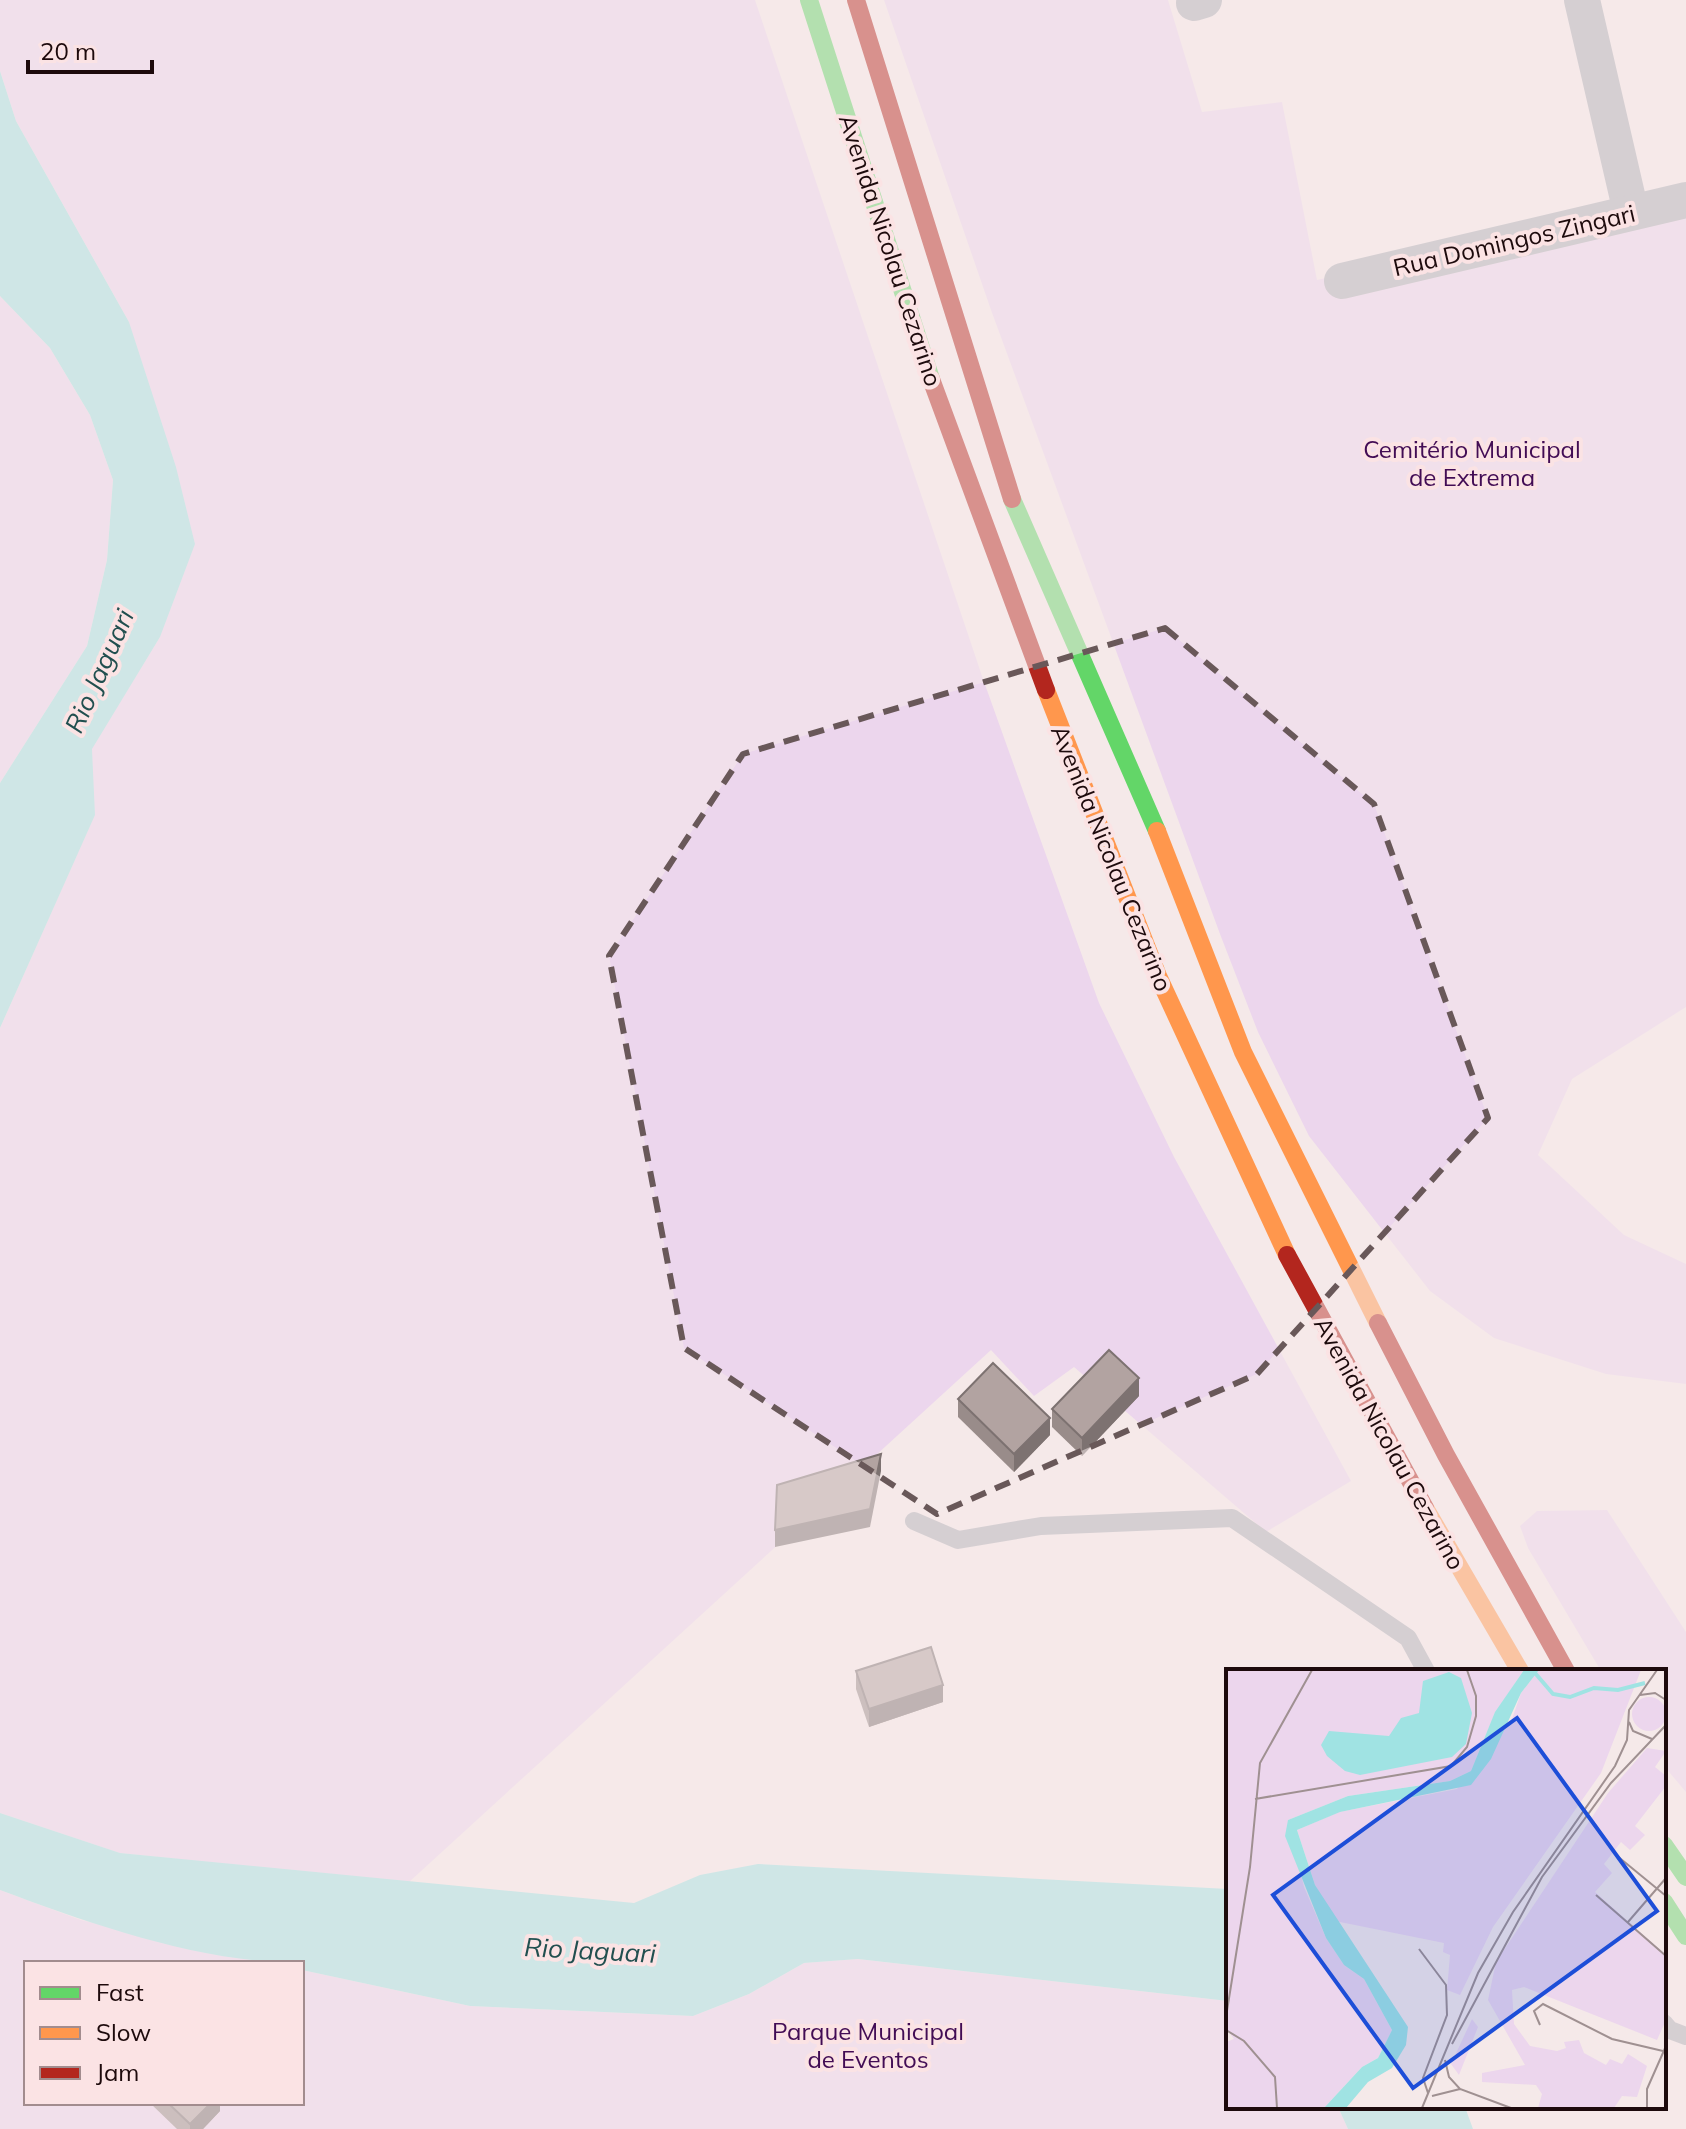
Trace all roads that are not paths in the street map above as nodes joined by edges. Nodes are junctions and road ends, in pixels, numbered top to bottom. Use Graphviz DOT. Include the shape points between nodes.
graph roads {
  1 [pos="809,0"];
  2 [pos="856,0"];
  3 [pos="1582,0"];
  4 [pos="1686,200"];
  5 [pos="1631,212"];
  6 [pos="1342,281"];
  7 [pos="914,1521"];
  8 [pos="1425,1669"];
  9 [pos="1519,1669"];
  10 [pos="1565,1669"];
  11 [pos="1666,1844"];
  12 [pos="1666,1846"];
  13 [pos="1686,1852"];
  14 [pos="1686,1877"];
  15 [pos="1666,1905"];
  16 [pos="1686,1936"];
  17 [pos="1666,2025"];
  18 [pos="1686,2036"];
  1 -- 9 [label="main road, Avenida Nicolau Cezarino" via="933,385 1097,828 1158,976 1298,1279"];
  2 -- 10 [label="main road, Avenida Nicolau Cezarino" via="1018,518 1134,771 1243,1052 1439,1442"];
  3 -- 5 [label="street"];
  4 -- 5 [label="street, Rua Domingos Zingari"];
  5 -- 6 [label="street, Rua Domingos Zingari"];
  7 -- 8 [label="lane" via="958,1540 1041,1526 1232,1518 1408,1638"];
  11 -- 13 [label="lane"];
  12 -- 14 [label="main road"];
  15 -- 16 [label="main road"];
  17 -- 18 [label="lane"];
}
